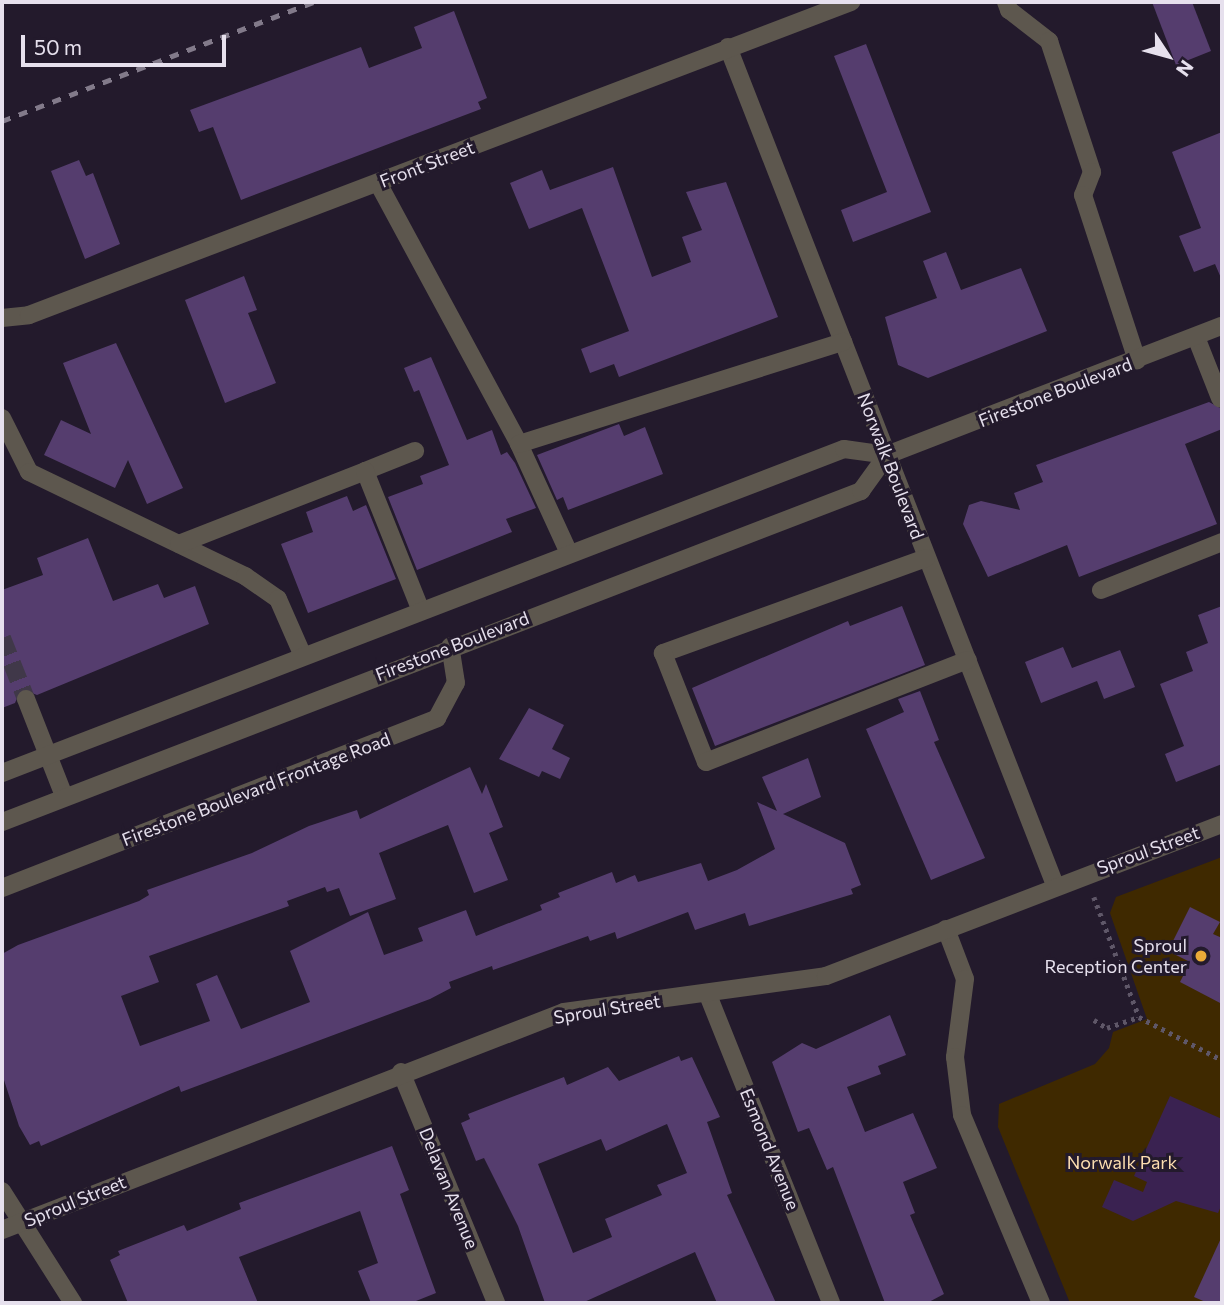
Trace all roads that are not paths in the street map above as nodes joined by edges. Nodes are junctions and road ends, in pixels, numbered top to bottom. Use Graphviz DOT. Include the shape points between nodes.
graph roads {
  1 [pos="851,2"];
  2 [pos="1006,2"];
  3 [pos="728,47"];
  4 [pos="378,183"];
  5 [pos="2,318"];
  6 [pos="1222,326"];
  7 [pos="1196,337"];
  8 [pos="844,342"];
  9 [pos="1137,360"];
  10 [pos="1220,398"];
  11 [pos="2,418"];
  12 [pos="519,444"];
  13 [pos="415,451"];
  14 [pos="887,454"];
  15 [pos="365,471"];
  16 [pos="1222,542"];
  17 [pos="179,544"];
  18 [pos="569,553"];
  19 [pos="926,558"];
  20 [pos="1101,590"];
  21 [pos="421,611"];
  22 [pos="450,646"];
  23 [pos="303,656"];
  24 [pos="968,660"];
  25 [pos="26,699"];
  26 [pos="47,754"];
  27 [pos="2,773"];
  28 [pos="64,796"];
  29 [pos="2,822"];
  30 [pos="1222,824"];
  31 [pos="1055,885"];
  32 [pos="2,888"];
  33 [pos="946,929"];
  34 [pos="708,995"];
  35 [pos="401,1072"];
  36 [pos="2,1191"];
  37 [pos="21,1223"];
  38 [pos="2,1230"];
  39 [pos="73,1303"];
  40 [pos="496,1303"];
  41 [pos="831,1303"];
  42 [pos="1041,1303"];
  1 -- 3 [label="street, Front Street"];
  2 -- 9 [label="street" via="1009,10 1049,41 1092,172 1083,195"];
  3 -- 4 [label="street, Front Street"];
  3 -- 8 [label="street, Norwalk Boulevard"];
  4 -- 5 [label="street, Front Street" via="29,315"];
  4 -- 12 [label="street"];
  6 -- 7 [label="street, Firestone Boulevard"];
  7 -- 9 [label="street, Firestone Boulevard"];
  7 -- 10 [label="street"];
  8 -- 12 [label="street"];
  8 -- 14 [label="street, Norwalk Boulevard"];
  9 -- 14 [label="street, Firestone Boulevard"];
  11 -- 17 [label="street" via="29,472"];
  12 -- 18 [label="street"];
  13 -- 15 [label="street"];
  14 -- 18 [label="street, Firestone Boulevard" via="844,449"];
  14 -- 19 [label="street, Norwalk Boulevard"];
  14 -- 22 [label="street, Firestone Boulevard" via="861,491"];
  15 -- 17 [label="street"];
  15 -- 21 [label="street"];
  16 -- 20 [label="street"];
  17 -- 23 [label="street" via="245,576 278,599"];
  18 -- 21 [label="street, Firestone Boulevard"];
  19 -- 24 [label="street, Norwalk Boulevard"];
  19 -- 24 [label="street" via="663,653 706,762"];
  21 -- 23 [label="street, Firestone Boulevard"];
  22 -- 28 [label="street, Firestone Boulevard"];
  22 -- 32 [label="street, Firestone Boulevard Frontage Road" via="456,683 437,718"];
  23 -- 26 [label="street, Firestone Boulevard"];
  24 -- 31 [label="street, Norwalk Boulevard"];
  25 -- 26 [label="street"];
  26 -- 27 [label="street, Firestone Boulevard"];
  26 -- 28 [label="street"];
  28 -- 29 [label="street, Firestone Boulevard"];
  30 -- 31 [label="street, Sproul Street"];
  31 -- 33 [label="street, Sproul Street"];
  33 -- 34 [label="street, Sproul Street" via="826,976"];
  33 -- 42 [label="street" via="965,979 955,1057 960,1103"];
  34 -- 35 [label="street, Sproul Street" via="564,1012"];
  34 -- 41 [label="street, Esmond Avenue"];
  35 -- 37 [label="street, Sproul Street"];
  35 -- 40 [label="street, Delavan Avenue"];
  36 -- 37 [label="street"];
  37 -- 38 [label="street, Sproul Street"];
  37 -- 39 [label="street"];
}
